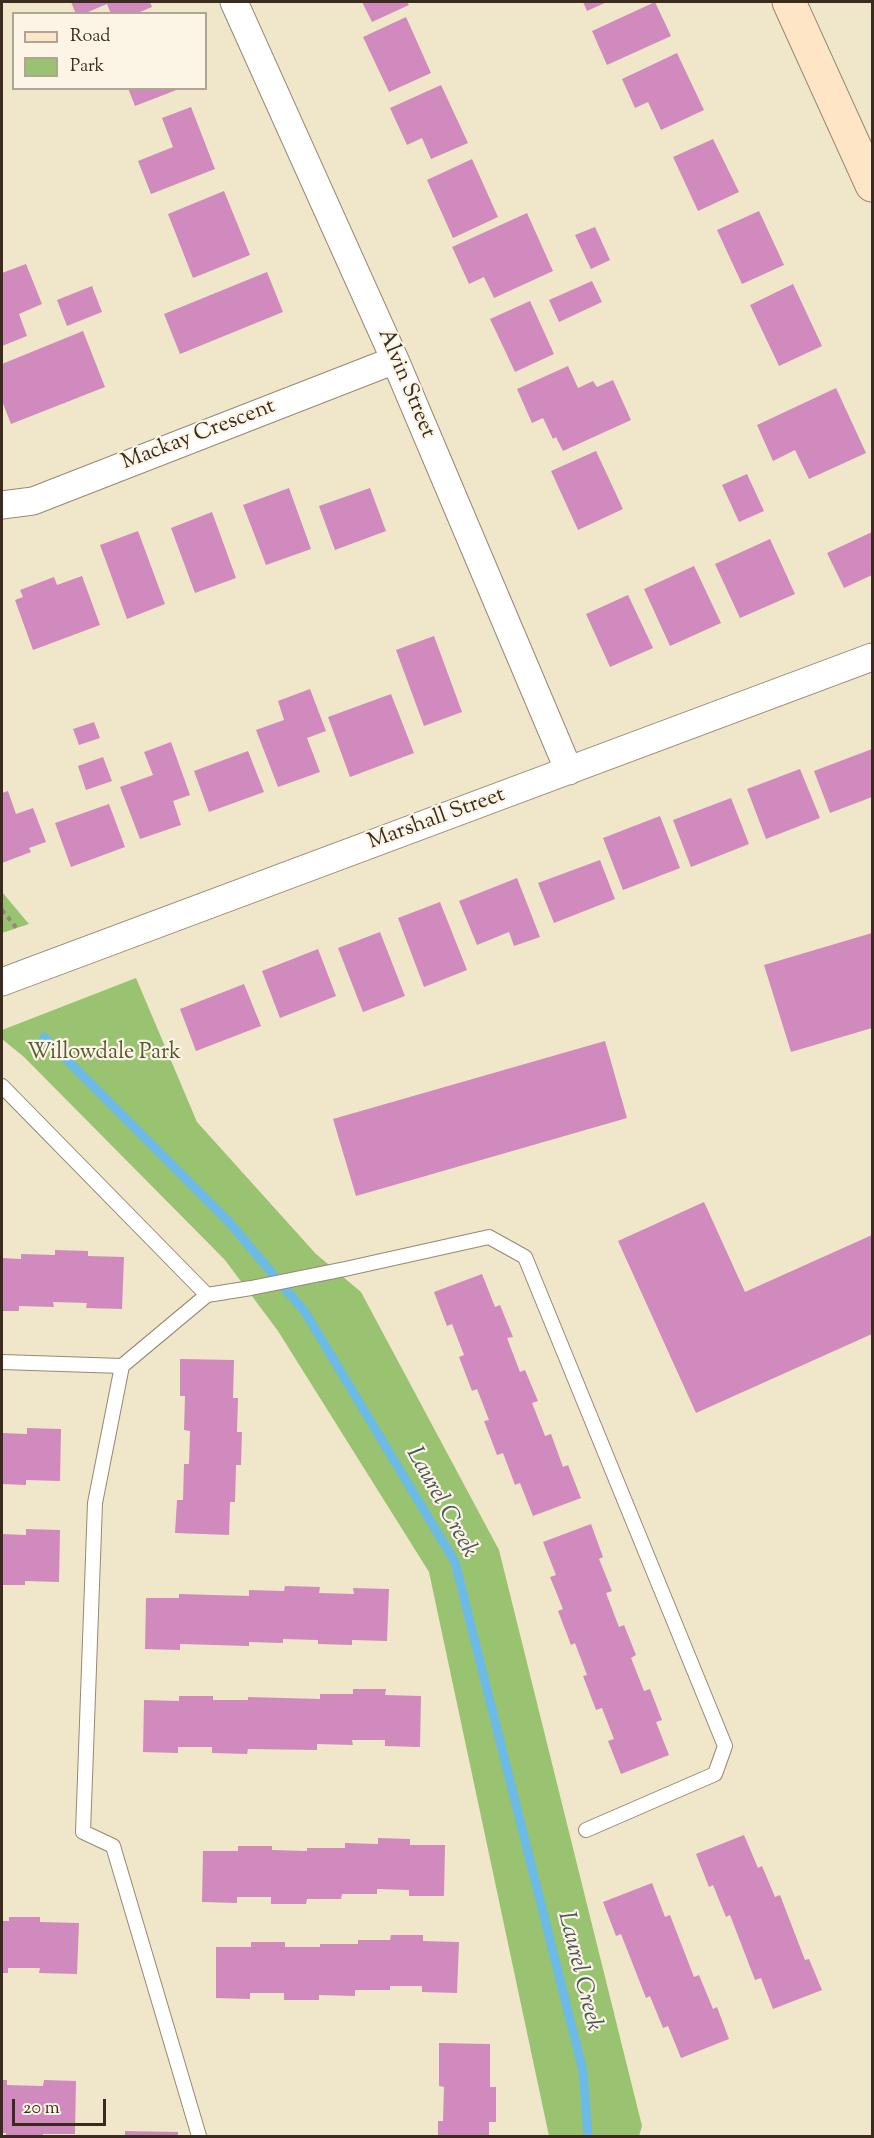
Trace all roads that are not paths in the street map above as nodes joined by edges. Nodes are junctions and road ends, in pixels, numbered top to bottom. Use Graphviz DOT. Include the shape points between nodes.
graph roads {
  1 [pos="234,2"];
  2 [pos="789,2"];
  3 [pos="873,184"];
  4 [pos="395,360"];
  5 [pos="2,505"];
  6 [pos="873,657"];
  7 [pos="569,771"];
  8 [pos="2,982"];
  9 [pos="2,1086"];
  10 [pos="207,1295"];
  11 [pos="2,1362"];
  12 [pos="122,1366"];
  13 [pos="586,1830"];
  14 [pos="199,2136"];
  1 -- 4 [label="street, Alvin Street"];
  2 -- 3 [label="main road"];
  4 -- 5 [label="street, Mackay Crescent" via="33,501"];
  4 -- 7 [label="street, Alvin Street"];
  6 -- 7 [label="street, Marshall Street"];
  7 -- 8 [label="street, Marshall Street"];
  9 -- 10 [label="lane"];
  10 -- 12 [label="lane"];
  10 -- 13 [label="lane" via="489,1237 525,1257 725,1746 715,1774"];
  11 -- 12 [label="lane"];
  12 -- 14 [label="lane" via="95,1503 83,1832 113,1846"];
}
